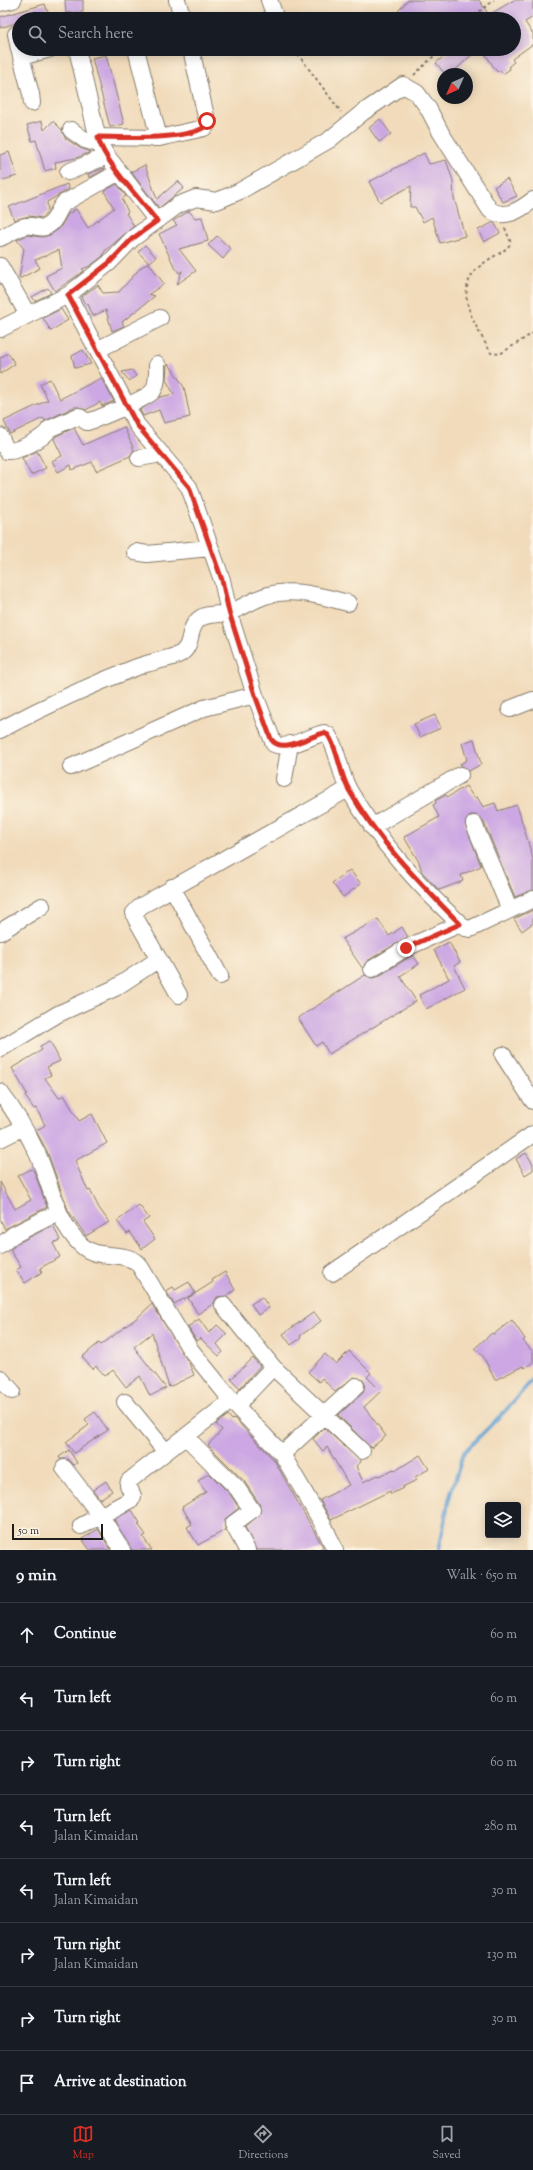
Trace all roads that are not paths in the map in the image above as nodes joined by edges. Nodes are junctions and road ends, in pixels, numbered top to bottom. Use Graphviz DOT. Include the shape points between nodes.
graph roads {
  1 [pos="13,0"];
  2 [pos="177,0"];
  3 [pos="269,0"];
  4 [pos="0,3"];
  5 [pos="178,12"];
  6 [pos="273,12"];
  7 [pos="21,56"];
  8 [pos="79,56"];
  9 [pos="138,56"];
  10 [pos="192,56"];
  11 [pos="32,103"];
  12 [pos="71,130"];
  13 [pos="159,138"];
  14 [pos="101,146"];
  15 [pos="68,172"];
  16 [pos="119,172"];
  17 [pos="533,200"];
  18 [pos="157,221"];
  19 [pos="0,238"];
  20 [pos="0,266"];
  21 [pos="68,295"];
  22 [pos="28,315"];
  23 [pos="160,318"];
  24 [pos="0,329"];
  25 [pos="97,350"];
  26 [pos="157,364"];
  27 [pos="127,404"];
  28 [pos="0,436"];
  29 [pos="162,454"];
  30 [pos="139,458"];
  31 [pos="210,548"];
  32 [pos="135,552"];
  33 [pos="348,603"];
  34 [pos="229,612"];
  35 [pos="255,695"];
  36 [pos="533,700"];
  37 [pos="510,709"];
  38 [pos="0,730"];
  39 [pos="290,744"];
  40 [pos="71,768"];
  41 [pos="460,775"];
  42 [pos="284,779"];
  43 [pos="348,789"];
  44 [pos="474,824"];
  45 [pos="372,827"];
  46 [pos="172,887"];
  47 [pos="533,898"];
  48 [pos="42,906"];
  49 [pos="510,910"];
  50 [pos="460,924"];
  51 [pos="0,932"];
  52 [pos="159,959"];
  53 [pos="372,969"];
  54 [pos="220,976"];
  55 [pos="179,994"];
  56 [pos="0,1049"];
  57 [pos="503,1055"];
  58 [pos="0,1092"];
  59 [pos="533,1101"];
  60 [pos="22,1128"];
  61 [pos="533,1134"];
  62 [pos="0,1139"];
  63 [pos="59,1212"];
  64 [pos="0,1246"];
  65 [pos="332,1273"];
  66 [pos="223,1305"];
  67 [pos="273,1367"];
  68 [pos="0,1378"];
  69 [pos="356,1386"];
  70 [pos="12,1391"];
  71 [pos="125,1402"];
  72 [pos="234,1403"];
  73 [pos="322,1415"];
  74 [pos="186,1437"];
  75 [pos="362,1451"];
  76 [pos="166,1452"];
  77 [pos="282,1454"];
  78 [pos="64,1468"];
  79 [pos="100,1516"];
  80 [pos="81,1526"];
  81 [pos="242,1549"];
  82 [pos="332,1549"];
  83 [pos="122,1550"];
  1 -- 4 [label="street"];
  2 -- 5 [label="street"];
  3 -- 6 [label="street"];
  7 -- 11 [label="street"];
  8 -- 14 [label="street"];
  9 -- 13 [label="street"];
  10 -- 13 [label="street" via="207,125 201,130"];
  12 -- 14 [label="street" via="85,140"];
  13 -- 14 [label="street"];
  14 -- 15 [label="street"];
  14 -- 16 [label="street"];
  16 -- 18 [label="street"];
  16 -- 19 [label="street" via="64,203 48,226 39,229 25,226"];
  17 -- 18 [label="street" via="502,216 490,210 417,93 403,85 329,140 240,191 217,201 196,198 178,205"];
  18 -- 21 [label="street" via="132,239 109,263"];
  20 -- 22 [label="street"];
  21 -- 22 [label="street"];
  21 -- 25 [label="street"];
  22 -- 24 [label="street"];
  23 -- 25 [label="street"];
  25 -- 27 [label="street"];
  26 -- 27 [label="street" via="156,383 150,395"];
  27 -- 28 [label="street" via="88,422 78,416 50,429 34,442 14,451 7,451"];
  27 -- 29 [label="street" via="137,425"];
  29 -- 30 [label="street"];
  29 -- 31 [label="street" via="189,487"];
  31 -- 32 [label="street" via="147,554"];
  31 -- 34 [label="street" via="222,580"];
  33 -- 34 [label="street" via="302,592 284,591 264,596"];
  34 -- 35 [label="street"];
  34 -- 38 [label="street" via="202,616 196,621 186,650 179,655 140,666 96,683"];
  35 -- 39 [label="street" via="274,744 283,747"];
  35 -- 40 [label="street" via="204,708"];
  36 -- 37 [label="street"];
  39 -- 42 [label="street"];
  39 -- 43 [label="street" via="324,733 328,735"];
  41 -- 45 [label="street"];
  43 -- 45 [label="street"];
  43 -- 46 [label="street"];
  44 -- 49 [label="street"];
  45 -- 50 [label="street" via="398,860"];
  46 -- 52 [label="street" via="141,906 134,914"];
  46 -- 54 [label="street"];
  47 -- 49 [label="street"];
  48 -- 51 [label="street"];
  49 -- 50 [label="street" via="470,929"];
  50 -- 53 [label="street" via="406,948"];
  52 -- 55 [label="street"];
  52 -- 56 [label="street" via="115,988 58,1014"];
  57 -- 59 [label="street"];
  58 -- 60 [label="street"];
  60 -- 62 [label="street"];
  60 -- 63 [label="street" via="37,1154"];
  61 -- 65 [label="street"];
  63 -- 64 [label="street" via="13,1235"];
  63 -- 72 [label="street" via="68,1230 91,1252 104,1256 126,1257 138,1263 190,1349"];
  66 -- 67 [label="street"];
  67 -- 72 [label="street"];
  67 -- 73 [label="street"];
  68 -- 70 [label="street"];
  69 -- 73 [label="street"];
  71 -- 76 [label="street"];
  72 -- 74 [label="street"];
  72 -- 77 [label="street"];
  73 -- 75 [label="street"];
  73 -- 77 [label="street"];
  74 -- 76 [label="street"];
  74 -- 81 [label="street" via="237,1488 252,1510 233,1524"];
  76 -- 79 [label="street" via="128,1481 132,1499"];
  77 -- 82 [label="street" via="324,1528"];
  78 -- 79 [label="street"];
  79 -- 80 [label="street"];
  79 -- 83 [label="street"];
}
